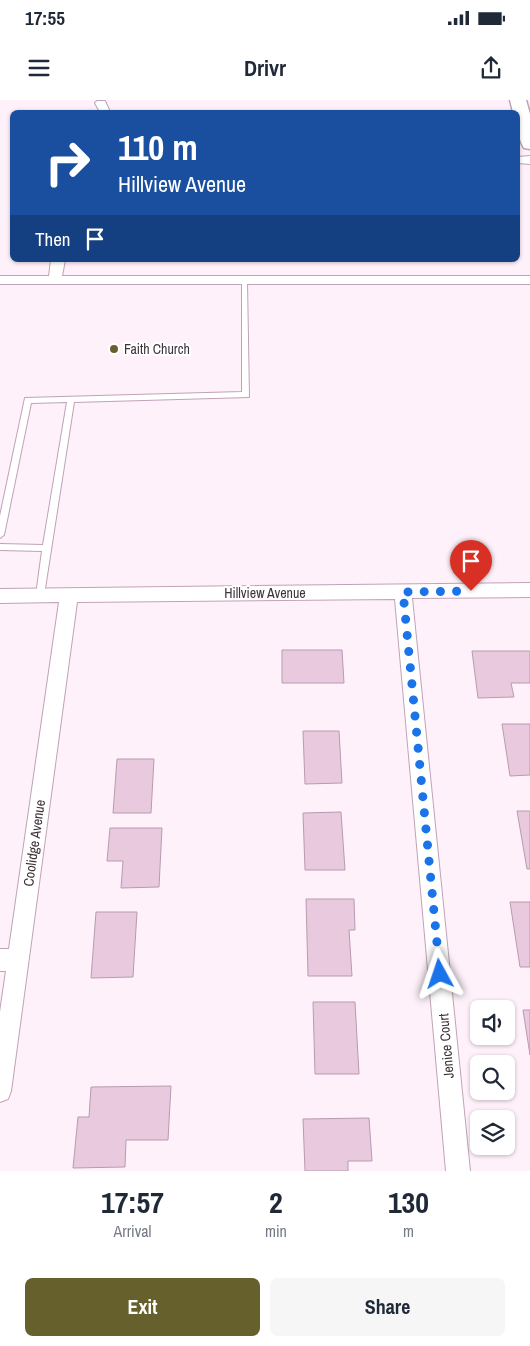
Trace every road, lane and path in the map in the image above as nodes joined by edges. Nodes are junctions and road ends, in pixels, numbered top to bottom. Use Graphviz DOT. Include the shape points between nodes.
graph roads {
  1 [pos="518,100"];
  2 [pos="530,144"];
  3 [pos="58,262"];
  4 [pos="0,280"];
  5 [pos="55,280"];
  6 [pos="530,280"];
  7 [pos="244,282"];
  8 [pos="71,399"];
  9 [pos="0,535"];
  10 [pos="0,547"];
  11 [pos="47,548"];
  12 [pos="530,590"];
  13 [pos="403,592"];
  14 [pos="40,595"];
  15 [pos="70,595"];
  16 [pos="0,596"];
  17 [pos="9,960"];
  18 [pos="0,1090"];
  19 [pos="458,1171"];
  1 -- 2 [label="street"];
  3 -- 5 [label="street"];
  4 -- 5 [label="street"];
  5 -- 7 [label="street"];
  6 -- 7 [label="street"];
  7 -- 8 [label="lane" via="246,396"];
  8 -- 9 [label="lane" via="28,400"];
  8 -- 11 [label="lane"];
  10 -- 11 [label="lane"];
  11 -- 14 [label="lane"];
  12 -- 13 [label="street, Hillview Avenue"];
  13 -- 15 [label="street, Hillview Avenue"];
  13 -- 19 [label="street, Jenice Court"];
  14 -- 15 [label="street, Hillview Avenue"];
  14 -- 16 [label="street, Hillview Avenue"];
  15 -- 17 [label="street, Coolidge Avenue"];
  17 -- 18 [label="street, Coolidge Avenue"];
}
